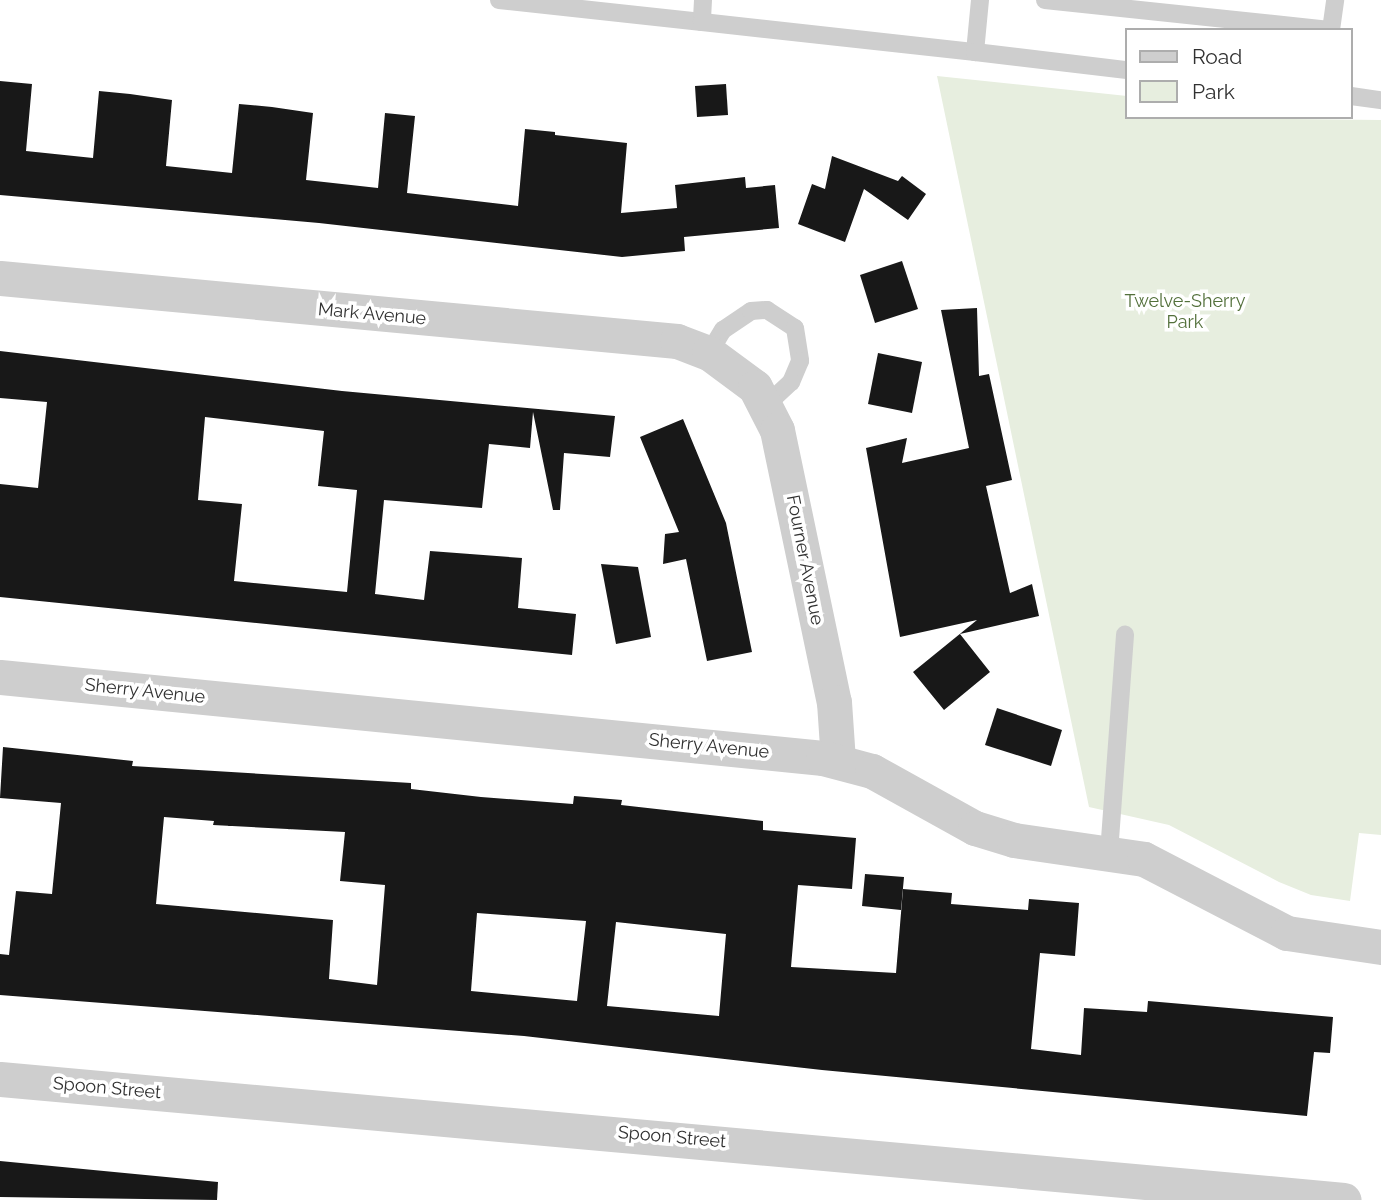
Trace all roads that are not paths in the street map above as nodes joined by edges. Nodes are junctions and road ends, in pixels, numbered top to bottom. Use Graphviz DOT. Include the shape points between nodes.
graph roads {
  1 [pos="499,0"];
  2 [pos="703,0"];
  3 [pos="980,0"];
  4 [pos="1045,0"];
  5 [pos="1335,0"];
  6 [pos="702,22"];
  7 [pos="1311,28"];
  8 [pos="1330,28"];
  9 [pos="975,52"];
  10 [pos="1126,70"];
  11 [pos="1353,96"];
  12 [pos="1381,100"];
  13 [pos="0,278"];
  14 [pos="709,352"];
  15 [pos="738,371"];
  16 [pos="766,405"];
  17 [pos="1125,635"];
  18 [pos="0,677"];
  19 [pos="838,761"];
  20 [pos="1109,853"];
  21 [pos="1381,947"];
  22 [pos="0,1079"];
  23 [pos="1344,1200"];
  1 -- 6 [label="lane"];
  2 -- 6 [label="lane"];
  3 -- 9 [label="lane"];
  4 -- 7 [label="lane"];
  5 -- 8 [label="lane"];
  6 -- 9 [label="lane"];
  9 -- 10 [label="lane"];
  11 -- 12 [label="lane"];
  13 -- 14 [label="street, Mark Avenue" via="677,341"];
  14 -- 15 [label="street, Mark Avenue"];
  14 -- 16 [label="lane" via="723,330 751,311 767,310 795,328 800,361 791,382"];
  15 -- 16 [label="street, Fourner Avenue"];
  16 -- 19 [label="street, Fourner Avenue" via="788,472 834,702"];
  17 -- 20 [label="lane"];
  18 -- 19 [label="street, Sherry Avenue"];
  19 -- 20 [label="street, Sherry Avenue" via="897,783 975,828 1014,840"];
  20 -- 21 [label="street, Sherry Avenue" via="1144,859 1190,879 1244,914 1287,933"];
  22 -- 23 [label="street, Spoon Street"];
}
